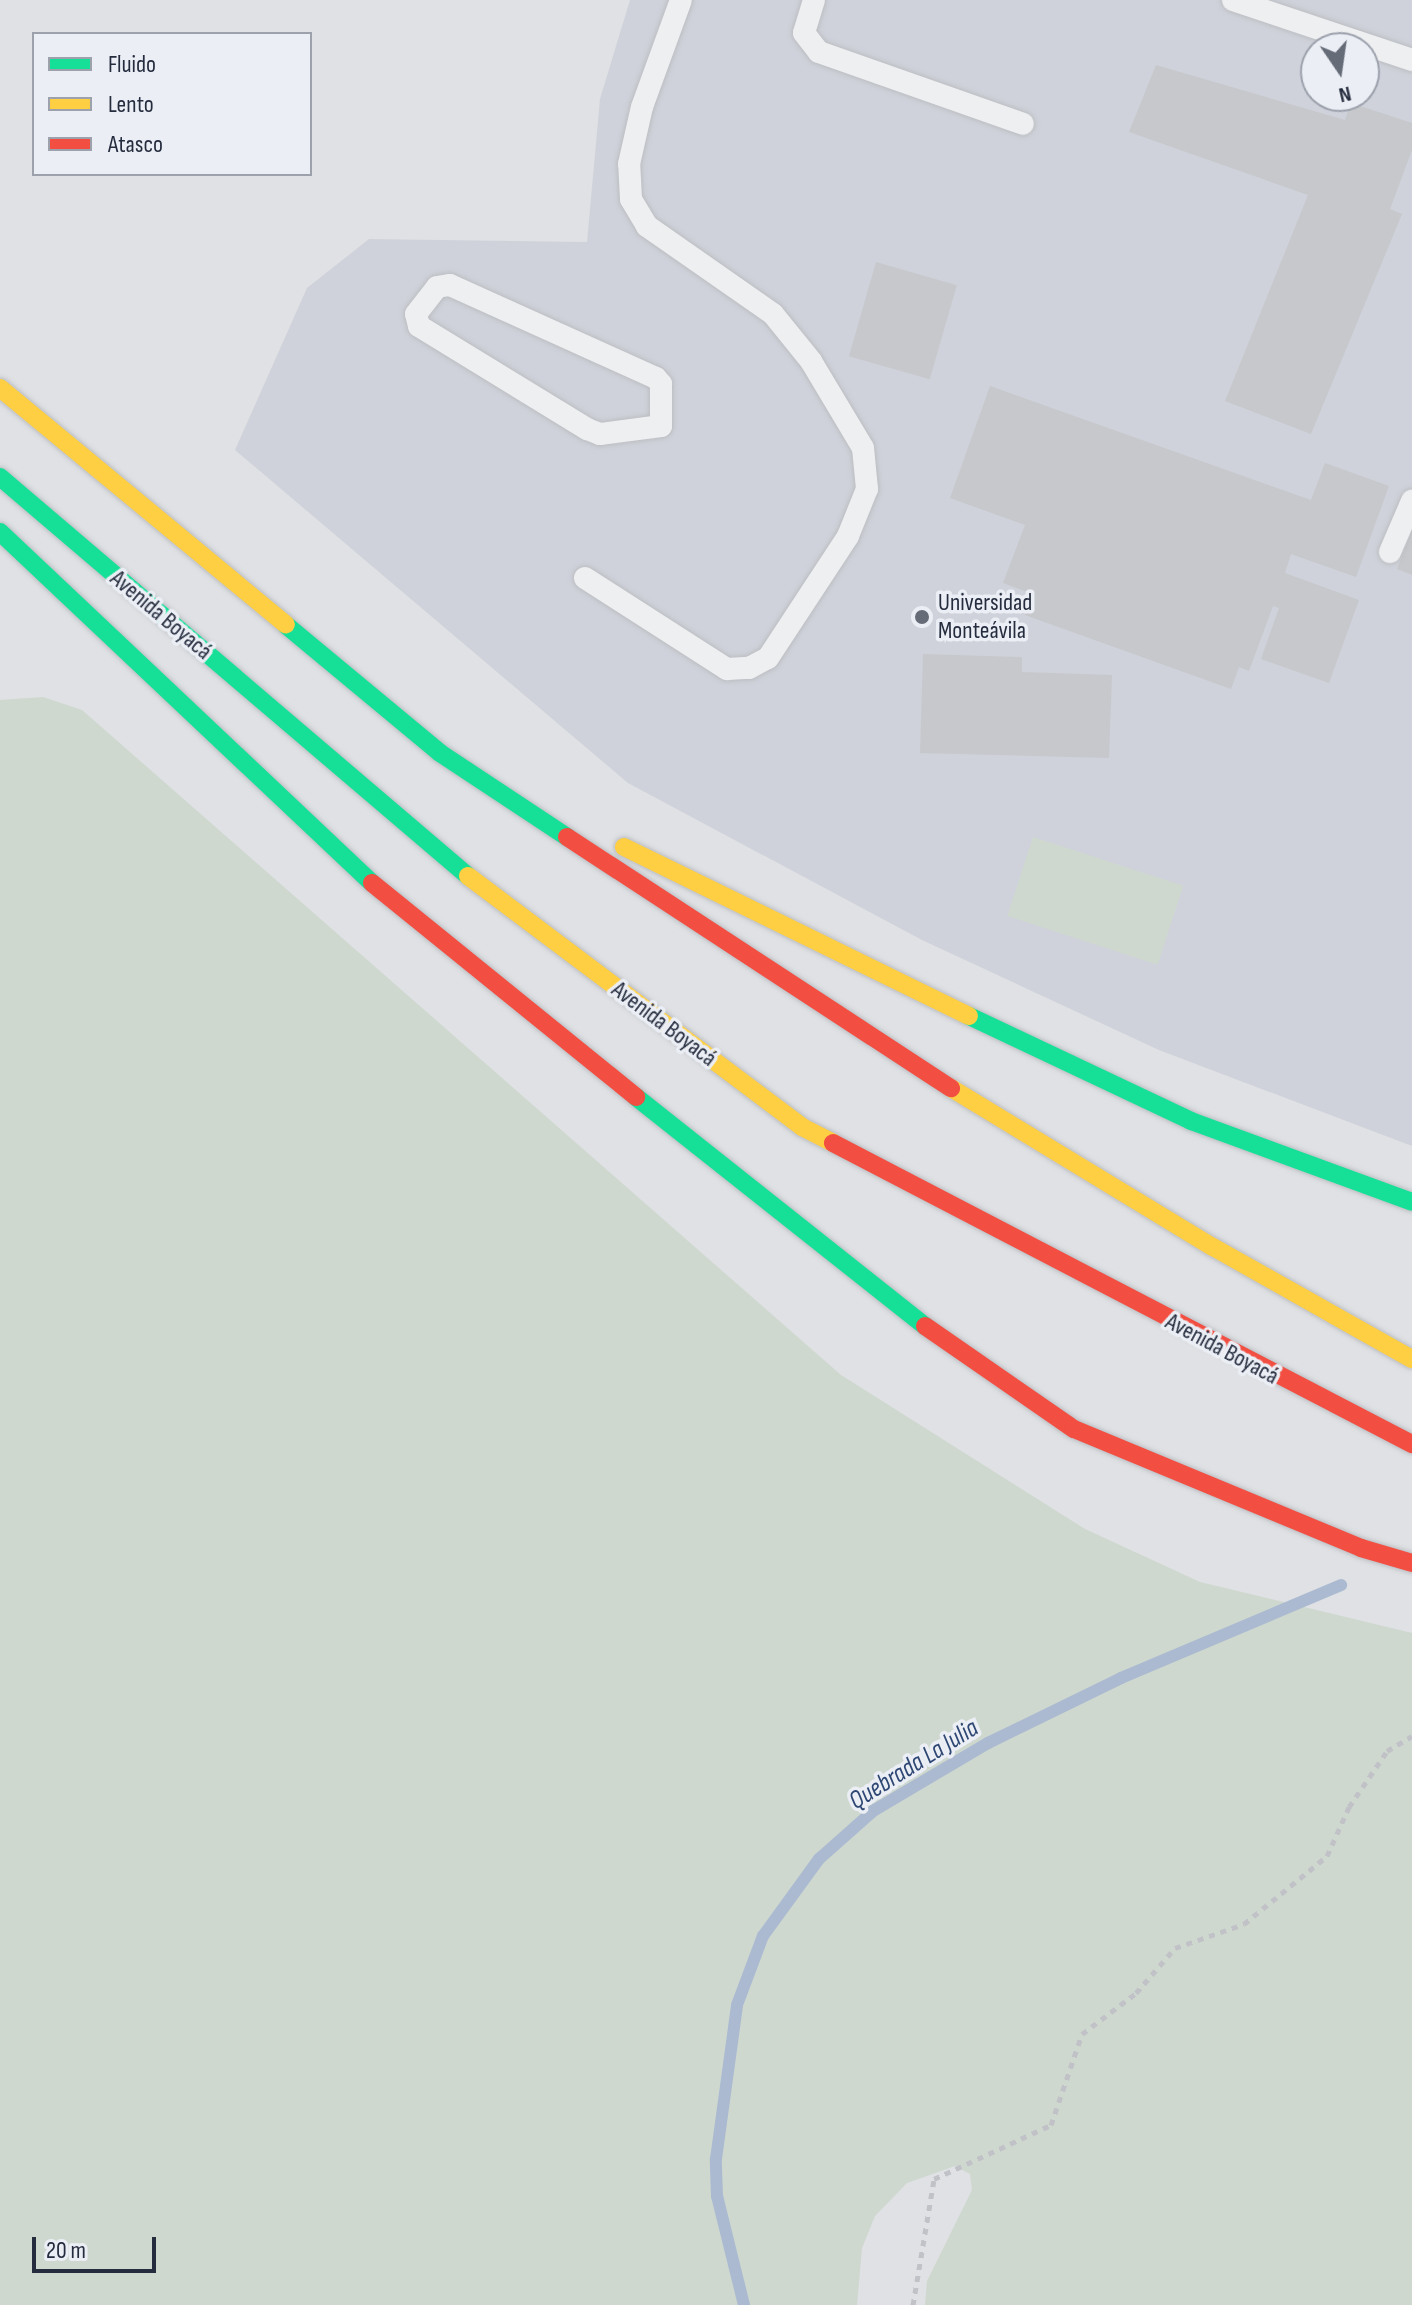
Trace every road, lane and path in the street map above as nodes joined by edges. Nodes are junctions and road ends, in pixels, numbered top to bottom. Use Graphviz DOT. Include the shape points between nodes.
graph roads {
  1 [pos="681,0"];
  2 [pos="814,0"];
  3 [pos="1233,0"];
  4 [pos="1412,60"];
  5 [pos="1023,124"];
  6 [pos="0,388"];
  7 [pos="661,426"];
  8 [pos="0,477"];
  9 [pos="1412,501"];
  10 [pos="0,532"];
  11 [pos="1390,552"];
  12 [pos="585,578"];
  13 [pos="440,753"];
  14 [pos="1412,1202"];
  15 [pos="1412,1359"];
  16 [pos="1412,1444"];
  17 [pos="1412,1563"];
  18 [pos="1412,1736"];
  19 [pos="913,2305"];
  1 -- 12 [label="lane" via="642,107 629,164 631,199 647,226 773,314 811,361 863,448 867,489 848,536 768,658 749,668 727,669"];
  2 -- 5 [label="lane" via="804,33 819,52"];
  3 -- 4 [label="lane"];
  6 -- 13 [label="highway"];
  7 -- 7 [label="lane" via="661,384 656,378 450,285 437,287 416,314 419,326 587,429 600,434"];
  8 -- 16 [label="highway, Avenida Boyacá" via="467,875 802,1127"];
  9 -- 11 [label="lane"];
  10 -- 17 [label="highway" via="400,909 916,1320 1074,1429 1361,1548"];
  13 -- 14 [label="highway" via="798,935 1191,1121"];
  13 -- 15 [label="highway" via="865,1035 1213,1247"];
  18 -- 19 [label="path" via="1387,1751 1349,1807 1327,1856 1244,1924 1175,1948 1136,1993 1082,2034 1051,2125 934,2179"];
}
